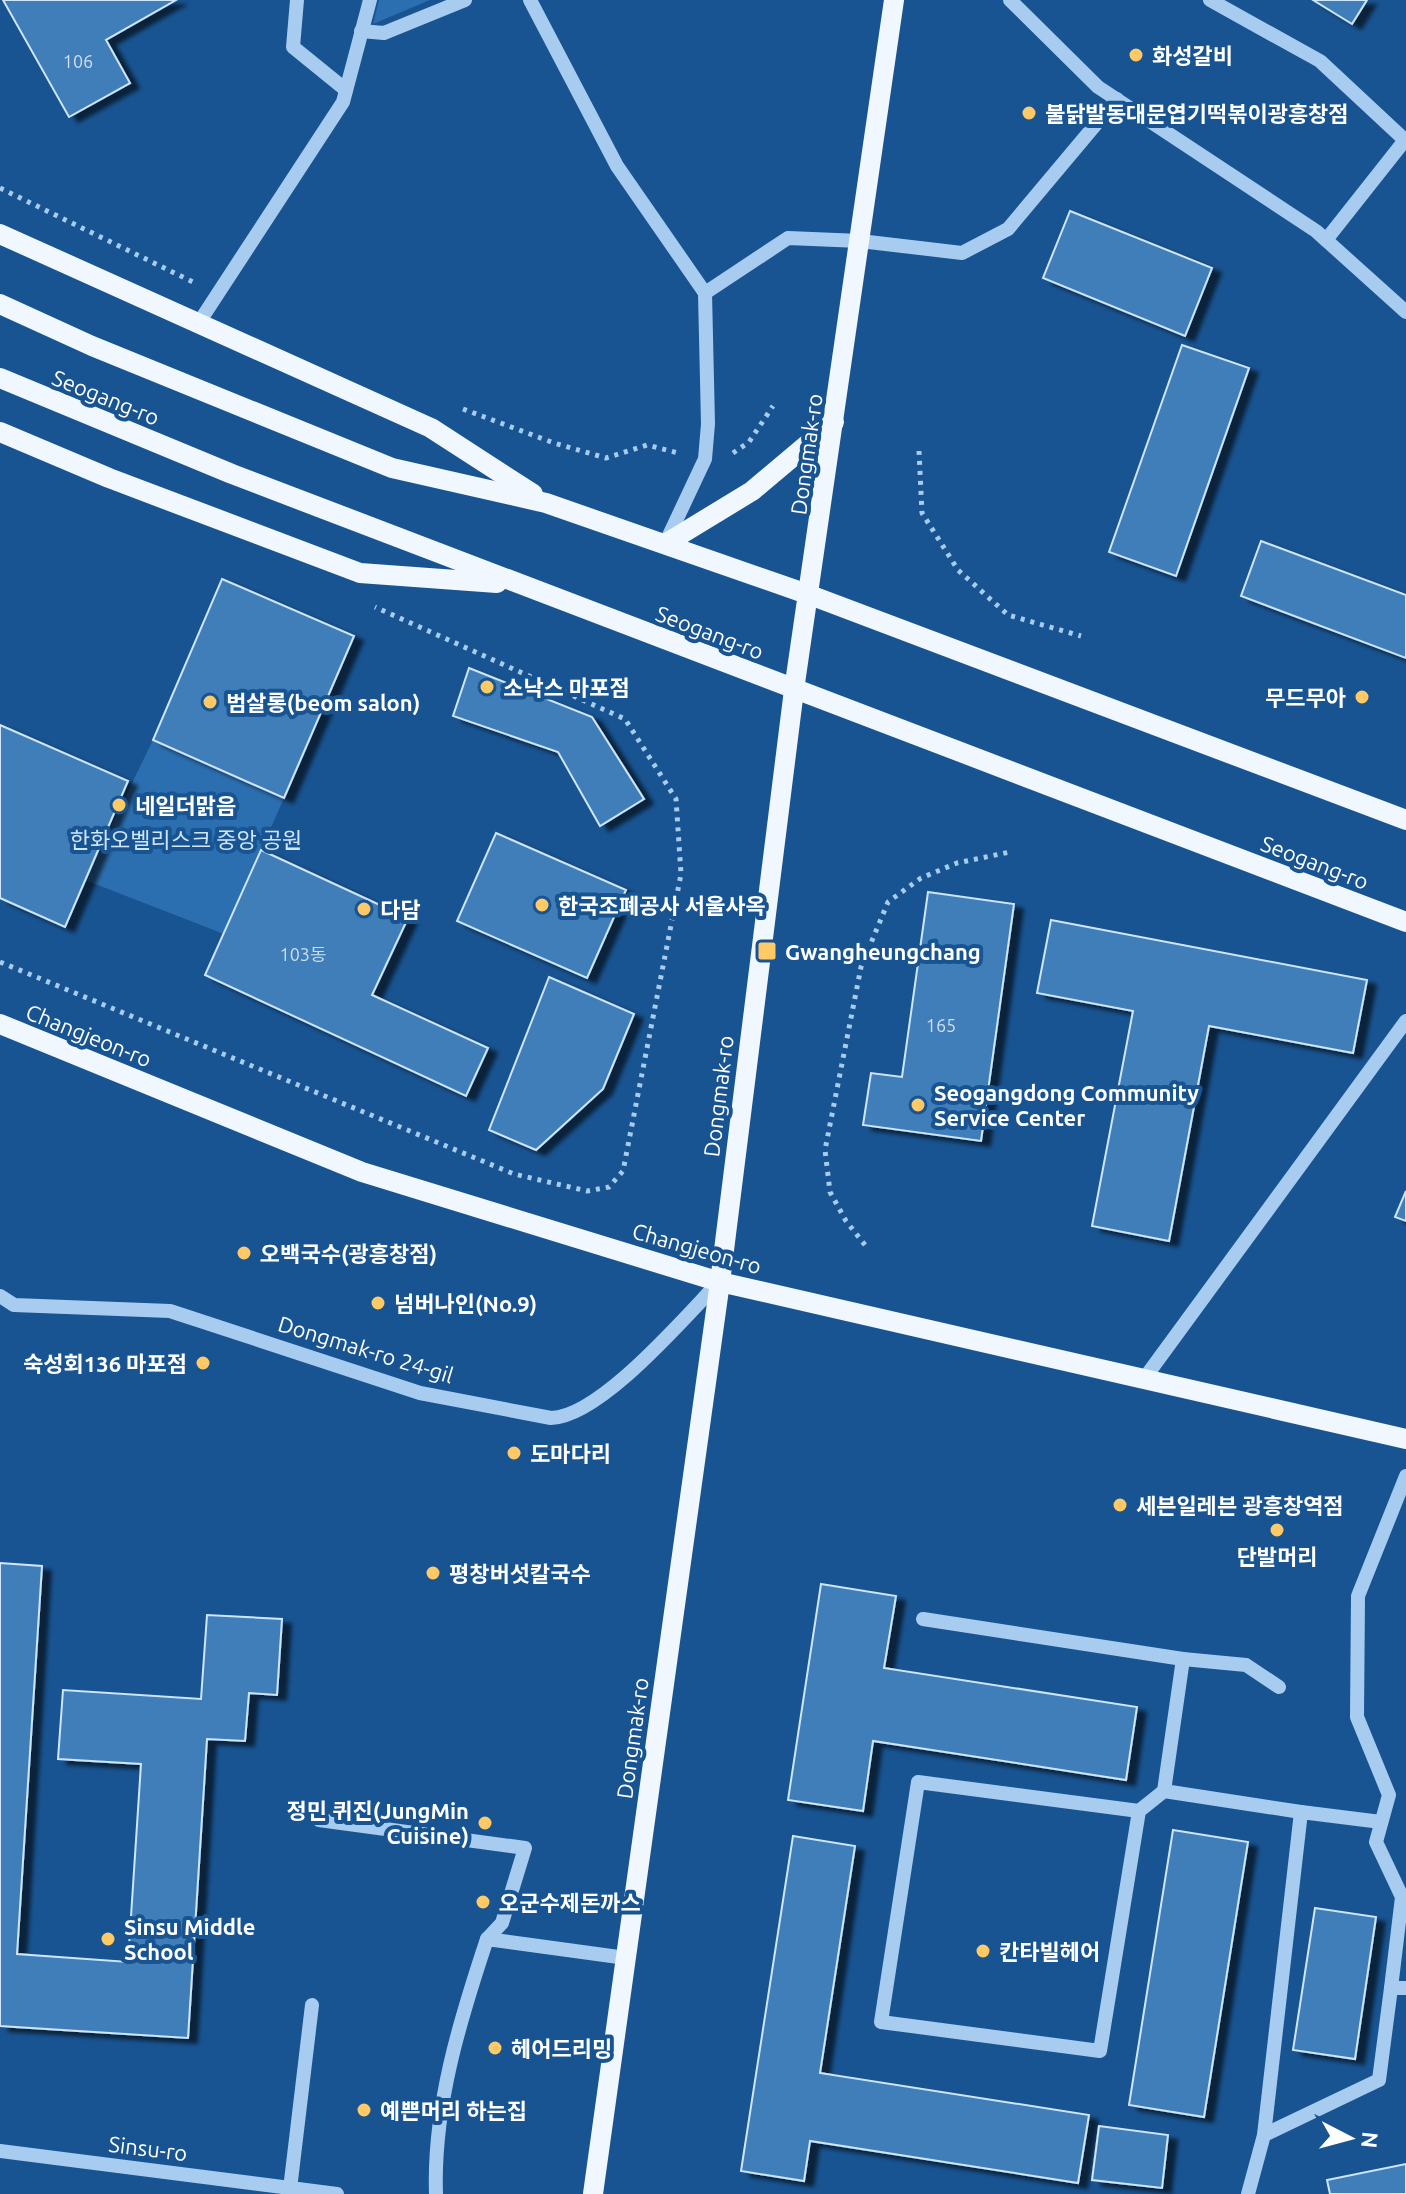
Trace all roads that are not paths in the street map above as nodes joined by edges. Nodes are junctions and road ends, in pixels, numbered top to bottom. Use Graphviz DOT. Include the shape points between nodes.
graph roads {
  1 [pos="297,0"];
  2 [pos="370,0"];
  3 [pos="465,0"];
  4 [pos="530,0"];
  5 [pos="894,0"];
  6 [pos="1010,0"];
  7 [pos="1210,0"];
  8 [pos="361,31"];
  9 [pos="346,90"];
  10 [pos="1117,99"];
  11 [pos="1405,141"];
  12 [pos="0,234"];
  13 [pos="1326,240"];
  14 [pos="860,241"];
  15 [pos="705,293"];
  16 [pos="0,304"];
  17 [pos="1406,312"];
  18 [pos="198,324"];
  19 [pos="0,378"];
  20 [pos="834,422"];
  21 [pos="0,432"];
  22 [pos="546,503"];
  23 [pos="665,544"];
  24 [pos="519,585"];
  25 [pos="810,595"];
  26 [pos="794,690"];
  27 [pos="1406,820"];
  28 [pos="1406,922"];
  29 [pos="1406,1021"];
  30 [pos="0,1024"];
  31 [pos="720,1282"];
  32 [pos="0,1296"];
  33 [pos="1144,1379"];
  34 [pos="1406,1439"];
  35 [pos="1406,1476"];
  36 [pos="923,1619"];
  37 [pos="1183,1659"];
  38 [pos="1279,1687"];
  39 [pos="1164,1791"];
  40 [pos="1389,1795"];
  41 [pos="1406,1799"];
  42 [pos="1139,1811"];
  43 [pos="1301,1812"];
  44 [pos="319,1820"];
  45 [pos="1381,1822"];
  46 [pos="487,1939"];
  47 [pos="626,1958"];
  48 [pos="1399,1988"];
  49 [pos="312,2005"];
  50 [pos="1264,2135"];
  51 [pos="0,2151"];
  52 [pos="290,2189"];
  53 [pos="337,2194"];
  54 [pos="436,2194"];
  55 [pos="593,2194"];
  56 [pos="1248,2194"];
  1 -- 9 [label="street" via="293,47"];
  2 -- 8 [label="street"];
  3 -- 8 [label="street" via="384,33"];
  4 -- 15 [label="street" via="617,166"];
  5 -- 14 [label="main road, Dongmak-ro"];
  6 -- 10 [label="street" via="1098,87"];
  7 -- 11 [label="street" via="1320,61"];
  8 -- 9 [label="street"];
  9 -- 18 [label="street"];
  10 -- 13 [label="street"];
  10 -- 14 [label="street" via="1008,229 962,253"];
  11 -- 13 [label="street"];
  12 -- 18 [label="main road"];
  13 -- 17 [label="street"];
  14 -- 15 [label="street" via="788,238"];
  14 -- 20 [label="main road, Dongmak-ro"];
  15 -- 23 [label="street" via="705,459"];
  16 -- 22 [label="main road, Seogang-ro" via="392,468"];
  18 -- 22 [label="main road" via="431,428"];
  19 -- 24 [label="main road, Seogang-ro"];
  20 -- 23 [label="main road" via="752,491"];
  20 -- 25 [label="main road, Dongmak-ro"];
  21 -- 24 [label="main road" via="360,573"];
  22 -- 23 [label="main road, Seogang-ro"];
  23 -- 25 [label="main road, Seogang-ro"];
  24 -- 26 [label="main road, Seogang-ro"];
  25 -- 26 [label="main road, Dongmak-ro"];
  25 -- 27 [label="main road, Seogang-ro"];
  26 -- 28 [label="main road, Seogang-ro"];
  26 -- 31 [label="main road, Dongmak-ro"];
  29 -- 33 [label="street"];
  30 -- 31 [label="main road, Changjeon-ro" via="362,1172"];
  31 -- 32 [label="street, Dongmak-ro 24-gil" via="622,1380 567,1418 420,1393 170,1311 14,1305"];
  31 -- 33 [label="main road, Changjeon-ro"];
  31 -- 47 [label="main road, Dongmak-ro"];
  33 -- 34 [label="main road, Changjeon-ro"];
  35 -- 40 [label="street" via="1358,1596 1357,1717"];
  36 -- 37 [label="street"];
  37 -- 38 [label="street" via="1246,1665"];
  37 -- 39 [label="street"];
  39 -- 42 [label="street"];
  39 -- 43 [label="street"];
  40 -- 41 [label="street"];
  40 -- 45 [label="street"];
  42 -- 42 [label="street" via="1100,2051 881,2022 918,1782"];
  43 -- 45 [label="street"];
  43 -- 50 [label="street"];
  44 -- 46 [label="street" via="525,1848 502,1923"];
  45 -- 48 [label="street" via="1376,1842 1402,1897"];
  46 -- 47 [label="street"];
  46 -- 54 [label="street" via="447,2082 435,2161"];
  47 -- 55 [label="main road, Dongmak-ro"];
  48 -- 50 [label="street" via="1379,2080"];
  49 -- 52 [label="street"];
  50 -- 56 [label="street"];
  51 -- 52 [label="street, Sinsu-ro"];
  52 -- 53 [label="street, Sinsu-ro"];
}
